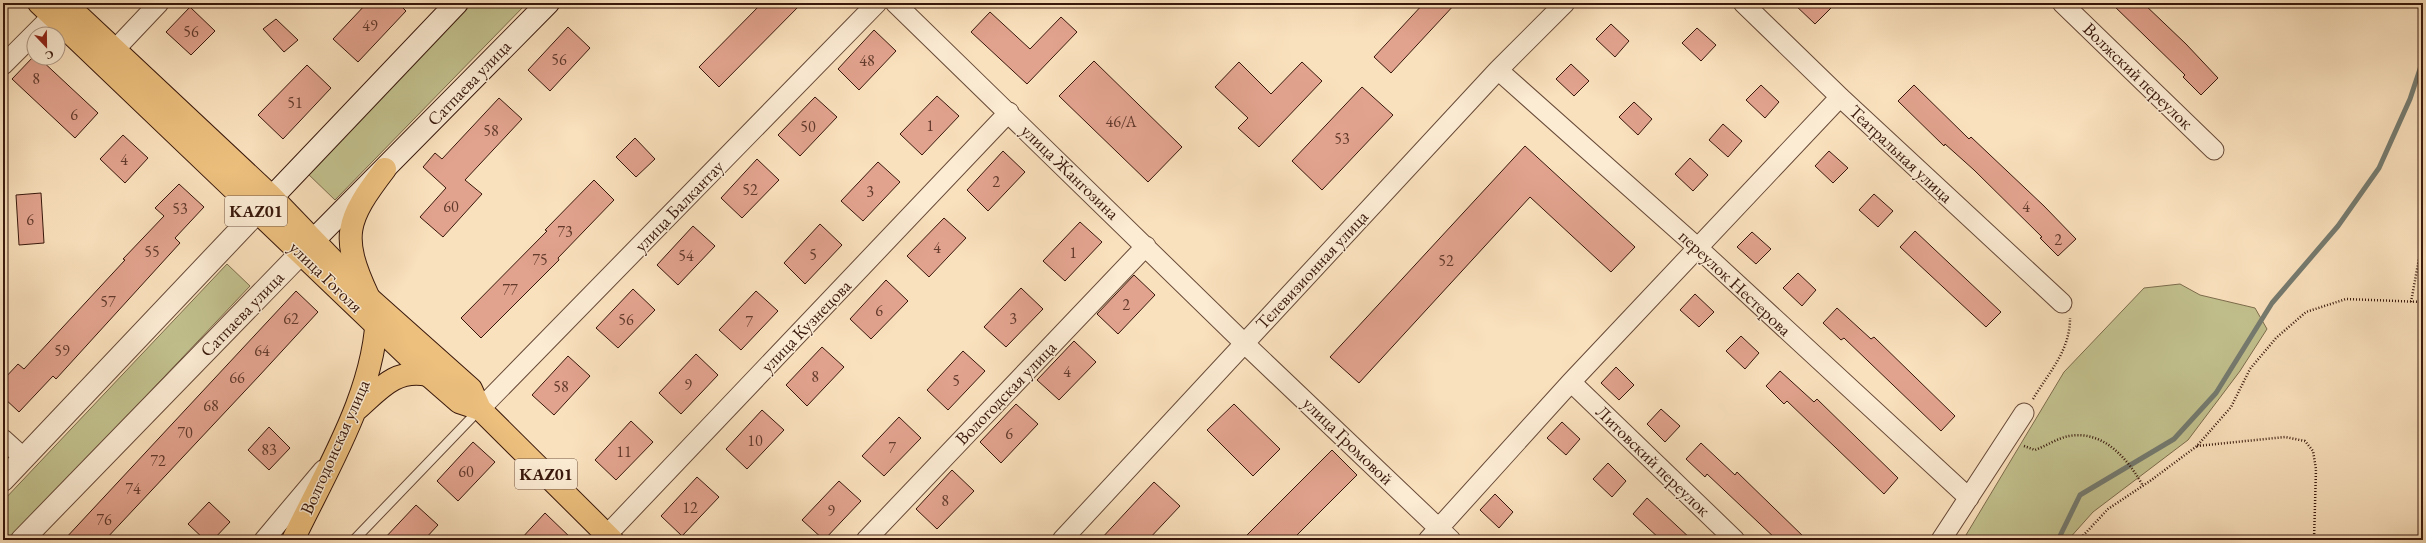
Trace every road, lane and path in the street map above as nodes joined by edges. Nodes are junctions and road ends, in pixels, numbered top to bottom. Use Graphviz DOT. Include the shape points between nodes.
graph roads {
  1 [pos="159,3"];
  2 [pos="457,3"];
  3 [pos="548,3"];
  4 [pos="877,3"];
  5 [pos="895,3"];
  6 [pos="1565,3"];
  7 [pos="1743,3"];
  8 [pos="2062,3"];
  9 [pos="55,6"];
  10 [pos="108,57"];
  11 [pos="3,64"];
  12 [pos="1498,70"];
  13 [pos="1840,97"];
  14 [pos="1010,112"];
  15 [pos="2214,150"];
  16 [pos="385,169"];
  17 [pos="264,205"];
  18 [pos="2423,237"];
  19 [pos="307,246"];
  20 [pos="1146,246"];
  21 [pos="1697,248"];
  22 [pos="373,302"];
  23 [pos="2411,302"];
  24 [pos="2423,302"];
  25 [pos="2062,303"];
  26 [pos="377,328"];
  27 [pos="1244,343"];
  28 [pos="428,375"];
  29 [pos="1571,382"];
  30 [pos="480,408"];
  31 [pos="354,412"];
  32 [pos="2024,413"];
  33 [pos="3,439"];
  34 [pos="2006,440"];
  35 [pos="2197,446"];
  36 [pos="24,458"];
  37 [pos="331,460"];
  38 [pos="3,480"];
  39 [pos="2143,486"];
  40 [pos="1969,498"];
  41 [pos="1439,536"];
  42 [pos="607,538"];
  43 [pos="22,540"];
  44 [pos="264,540"];
  45 [pos="293,540"];
  46 [pos="354,540"];
  47 [pos="866,540"];
  48 [pos="1062,540"];
  49 [pos="1735,540"];
  50 [pos="1941,540"];
  51 [pos="2079,540"];
  52 [pos="2314,540"];
  1 -- 10 [label="street"];
  2 -- 17 [label="street"];
  3 -- 16 [label="street, Сатпаева улица"];
  4 -- 30 [label="street, улица Балкантау"];
  5 -- 14 [label="street, улица Жангозина"];
  6 -- 12 [label="street, Телевизионная улица"];
  7 -- 13 [label="street, Театральная улица"];
  8 -- 15 [label="street, Волжский переулок"];
  9 -- 10 [label="main road, улица Гоголя / KАZ01"];
  9 -- 11 [label="street"];
  10 -- 17 [label="main road, улица Гоголя / KАZ01"];
  12 -- 21 [label="street, переулок Нестерова"];
  12 -- 27 [label="street, Телевизионная улица"];
  13 -- 21 [label="street"];
  13 -- 25 [label="street, Театральная улица"];
  14 -- 20 [label="street, улица Жангозина"];
  14 -- 42 [label="street, улица Кузнецова"];
  16 -- 19 [label="street, Сатпаева улица"];
  16 -- 22 [label="main road" via="362,200 350,224 350,247 357,273"];
  17 -- 19 [label="main road, улица Гоголя / KАZ01"];
  17 -- 36 [label="street"];
  18 -- 23 [label="path"];
  19 -- 22 [label="main road, улица Гоголя / KАZ01"];
  19 -- 26 [label="main road, улица Гоголя / KАZ01"];
  19 -- 43 [label="street, Сатпаева улица"];
  20 -- 27 [label="street, улица Жангозина"];
  20 -- 47 [label="street, Вологодская улица"];
  21 -- 29 [label="street"];
  21 -- 40 [label="street, переулок Нестерова"];
  22 -- 26 [label="main road, Волгодонская улица"];
  22 -- 30 [label="main road, улица Гоголя / KАZ01" via="471,389"];
  23 -- 24 [label="path"];
  23 -- 35 [label="path" via="2346,299 2306,312 2276,338 2250,370 2231,407"];
  25 -- 32 [label="path" via="2070,317 2070,334 2065,349"];
  26 -- 28 [label="main road, улица Гоголя / KАZ01"];
  26 -- 31 [label="main road, Волгодонская улица" via="368,373"];
  27 -- 41 [label="street, улица Громовой"];
  27 -- 48 [label="street, Телевизионная улица"];
  28 -- 30 [label="main road, улица Гоголя / KАZ01" via="459,402"];
  28 -- 31 [label="main road" via="414,372 398,376 383,385"];
  29 -- 41 [label="street"];
  29 -- 49 [label="street, Литовский переулок"];
  30 -- 42 [label="main road, улица Гоголя / KАZ01"];
  30 -- 46 [label="lane"];
  31 -- 37 [label="main road, Волгодонская улица"];
  32 -- 34 [label="street"];
  33 -- 36 [label="street"];
  34 -- 39 [label="path" via="2035,450 2070,436 2099,438 2128,460"];
  34 -- 40 [label="street"];
  35 -- 39 [label="path"];
  35 -- 52 [label="path" via="2285,437 2305,440 2313,451 2316,469"];
  36 -- 38 [label="street"];
  37 -- 44 [label="street"];
  37 -- 45 [label="main road, Волгодонская улица"];
  39 -- 51 [label="path" via="2108,508"];
  40 -- 50 [label="street"];
}
